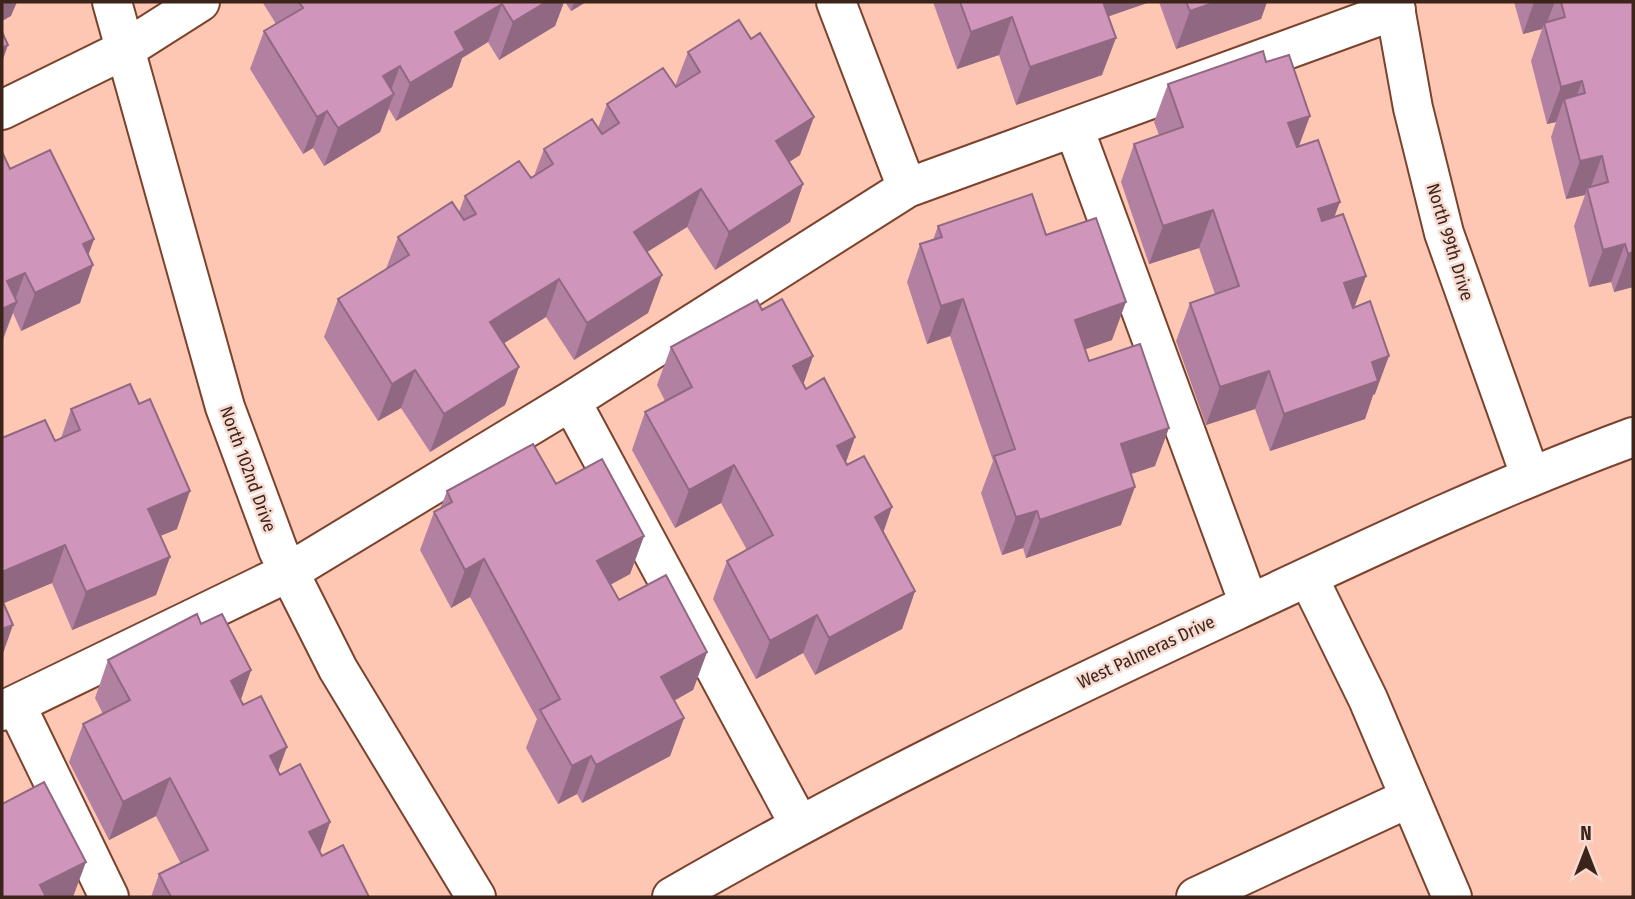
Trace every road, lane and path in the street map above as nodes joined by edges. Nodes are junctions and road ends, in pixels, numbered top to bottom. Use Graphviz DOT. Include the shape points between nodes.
graph roads {
  1 [pos="113,2"];
  2 [pos="200,2"];
  3 [pos="836,2"];
  4 [pos="1395,6"];
  5 [pos="126,49"];
  6 [pos="2,110"];
  7 [pos="1074,128"];
  8 [pos="907,188"];
  9 [pos="571,401"];
  10 [pos="1633,437"];
  11 [pos="1530,475"];
  12 [pos="289,572"];
  13 [pos="1308,577"];
  14 [pos="1249,604"];
  15 [pos="9,708"];
  16 [pos="1409,798"];
  17 [pos="799,824"];
  18 [pos="109,897"];
  19 [pos="476,897"];
  20 [pos="672,897"];
  21 [pos="1196,897"];
  22 [pos="1452,897"];
  1 -- 5 [label="street, North 102nd Drive"];
  2 -- 5 [label="street"];
  3 -- 8 [label="street"];
  4 -- 7 [label="street"];
  4 -- 11 [label="street, North 99th Drive" via="1413,108 1444,233"];
  5 -- 6 [label="street"];
  5 -- 12 [label="street, North 102nd Drive" via="225,407"];
  7 -- 8 [label="street"];
  7 -- 14 [label="street"];
  8 -- 9 [label="street"];
  9 -- 12 [label="street"];
  9 -- 17 [label="street"];
  10 -- 11 [label="street, West Palmeras Drive"];
  11 -- 13 [label="street, West Palmeras Drive"];
  12 -- 15 [label="street"];
  12 -- 19 [label="street, North 102nd Drive" via="338,669"];
  13 -- 14 [label="street, West Palmeras Drive"];
  13 -- 16 [label="street" via="1368,699"];
  14 -- 17 [label="street, West Palmeras Drive" via="1026,708"];
  15 -- 18 [label="street"];
  16 -- 21 [label="street"];
  16 -- 22 [label="street"];
  17 -- 20 [label="street, West Palmeras Drive"];
}
